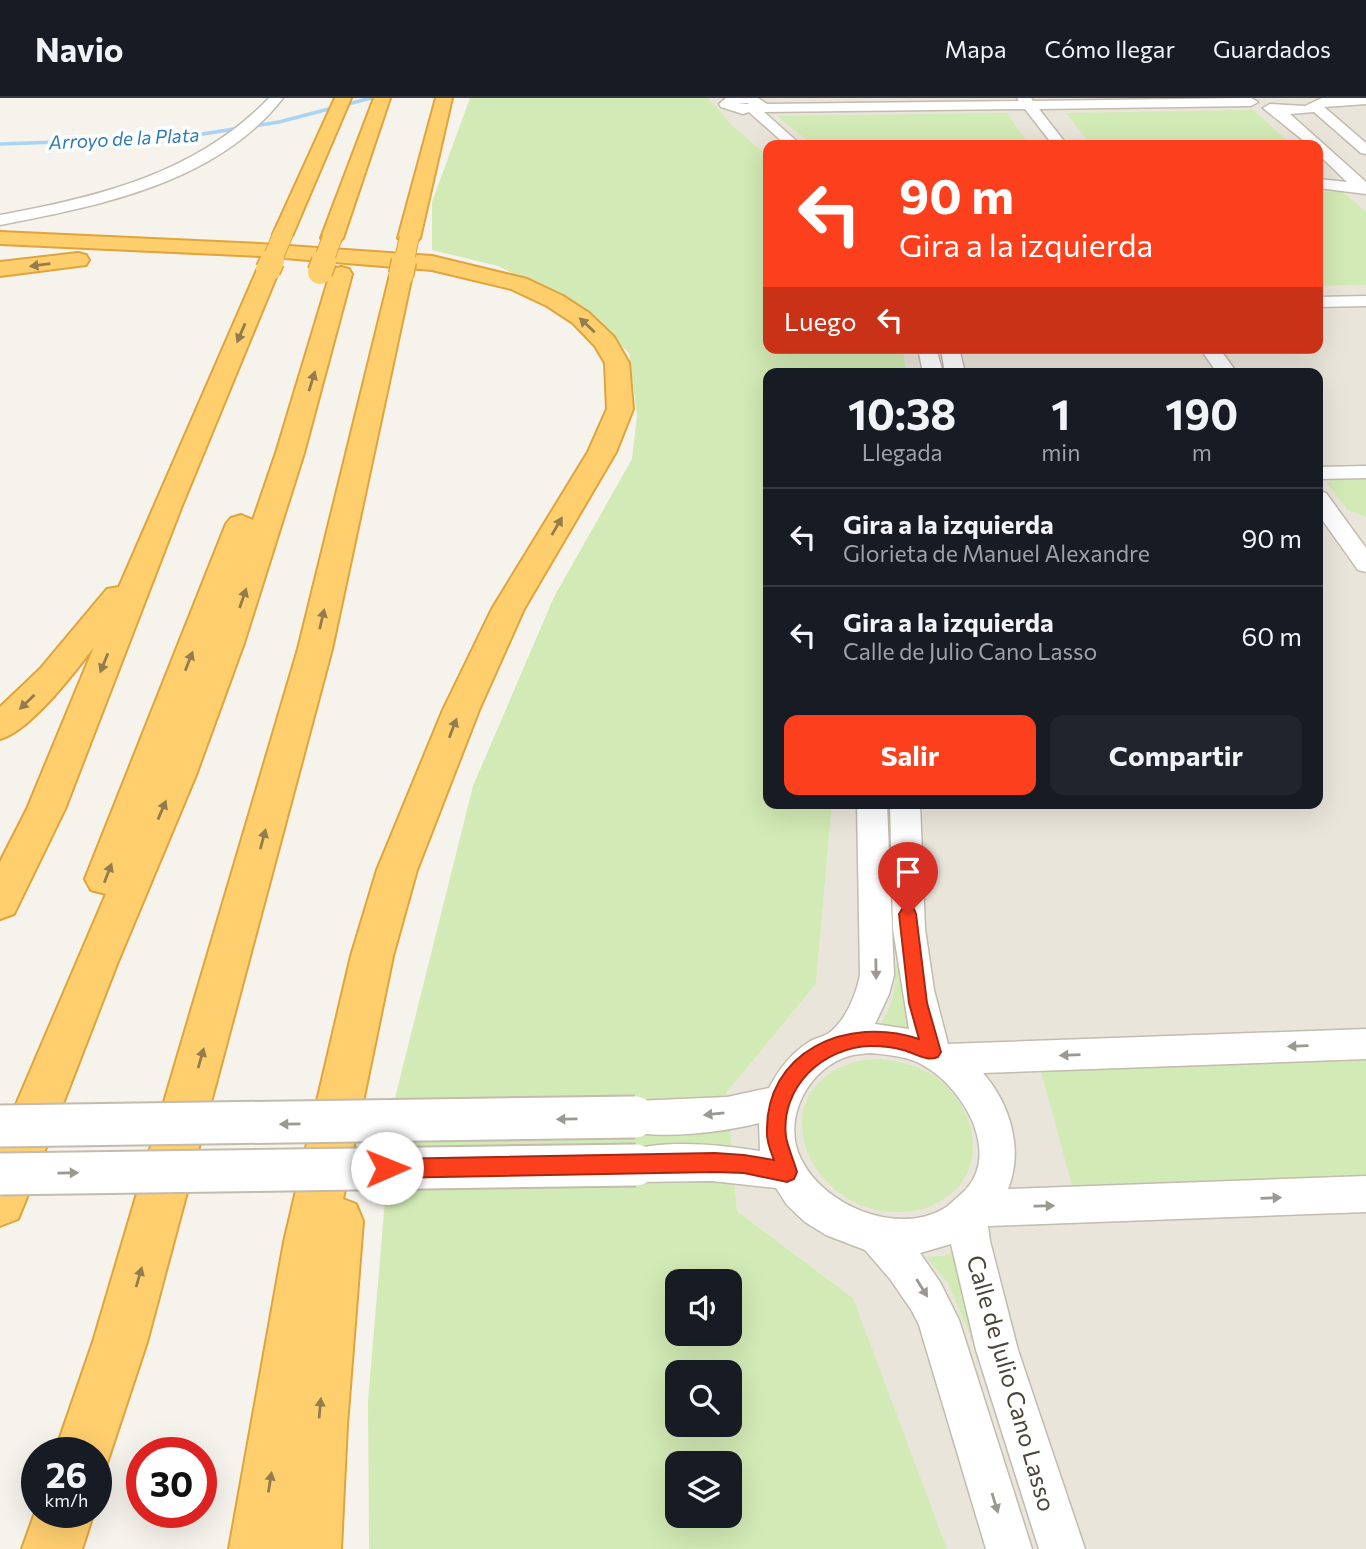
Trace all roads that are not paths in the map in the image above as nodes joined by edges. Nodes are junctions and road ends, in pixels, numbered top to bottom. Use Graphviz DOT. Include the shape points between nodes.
graph roads {
  1 [pos="276,98"];
  2 [pos="343,98"];
  3 [pos="444,98"];
  4 [pos="461,98"];
  5 [pos="971,98"];
  6 [pos="1247,100"];
  7 [pos="1366,100"];
  8 [pos="1027,101"];
  9 [pos="1320,102"];
  10 [pos="744,103"];
  11 [pos="388,105"];
  12 [pos="1270,108"];
  13 [pos="772,140"];
  14 [pos="787,140"];
  15 [pos="1056,140"];
  16 [pos="1304,140"];
  17 [pos="1366,150"];
  18 [pos="1324,159"];
  19 [pos="428,167"];
  20 [pos="1323,185"];
  21 [pos="1366,189"];
  22 [pos="0,218"];
  23 [pos="347,235"];
  24 [pos="0,238"];
  25 [pos="0,244"];
  26 [pos="131,245"];
  27 [pos="322,266"];
  28 [pos="0,270"];
  29 [pos="1366,301"];
  30 [pos="1323,302"];
  31 [pos="1366,472"];
  32 [pos="1323,474"];
  33 [pos="1323,505"];
  34 [pos="166,508"];
  35 [pos="1366,523"];
  36 [pos="1336,524"];
  37 [pos="1366,565"];
  38 [pos="0,727"];
  39 [pos="428,792"];
  40 [pos="872,809"];
  41 [pos="905,809"];
  42 [pos="0,903"];
  43 [pos="841,1043"];
  44 [pos="1366,1044"];
  45 [pos="938,1055"];
  46 [pos="780,1100"];
  47 [pos="0,1126"];
  48 [pos="0,1141"];
  49 [pos="787,1172"];
  50 [pos="0,1174"];
  51 [pos="1366,1194"];
  52 [pos="0,1202"];
  53 [pos="972,1212"];
  54 [pos="878,1236"];
  55 [pos="120,1342"];
  56 [pos="89,1437"];
  57 [pos="100,1437"];
  58 [pos="59,1528"];
  59 [pos="82,1528"];
  60 [pos="52,1549"];
  61 [pos="79,1549"];
  62 [pos="259,1549"];
  63 [pos="311,1549"];
  64 [pos="1009,1549"];
  65 [pos="1062,1549"];
  1 -- 22 [label="street" via="255,122 196,160 136,186 82,202"];
  2 -- 34 [label="highway, one-way, bridge"];
  3 -- 19 [label="highway"];
  4 -- 19 [label="highway"];
  5 -- 10 [label="street"];
  6 -- 8 [label="street"];
  6 -- 12 [label="street"];
  7 -- 9 [label="street"];
  8 -- 10 [label="street"];
  8 -- 15 [label="street"];
  9 -- 12 [label="street" via="1295,110"];
  9 -- 17 [label="street" via="1322,115"];
  10 -- 13 [label="street"];
  10 -- 14 [label="street"];
  11 -- 23 [label="highway"];
  11 -- 23 [label="highway"];
  12 -- 16 [label="street"];
  18 -- 21 [label="street"];
  55 -- 19 [label="highway, one-way, bridge" via="315,649"];
  20 -- 21 [label="street"];
  23 -- 27 [label="highway"];
  24 -- 26 [label="highway"];
  25 -- 26 [label="highway"];
  26 -- 27 [label="highway"];
  27 -- 28 [label="highway, one-way" via="132,255"];
  39 -- 27 [label="highway, one-way" via="508,609 602,452 620,409 617,363 605,342 581,318 519,284 432,263"];
  48 -- 27 [label="highway, one-way" via="257,482"];
  52 -- 27 [label="highway, one-way" via="227,643 290,453"];
  29 -- 30 [label="street"];
  31 -- 32 [label="street"];
  33 -- 36 [label="street"];
  34 -- 38 [label="highway, one-way" via="113,603 52,677"];
  34 -- 42 [label="highway, one-way" via="46,809"];
  35 -- 36 [label="street"];
  36 -- 37 [label="street"];
  62 -- 39 [label="highway, one-way" via="309,1242 372,956 397,870"];
  63 -- 39 [label="highway, one-way" via="334,1242 387,957"];
  40 -- 43 [label="street, one-way" via="877,975 874,996"];
  41 -- 45 [label="street" via="911,957 918,1003"];
  43 -- 45 [label="street" via="891,1040"];
  43 -- 46 [label="street" via="813,1056 791,1078"];
  44 -- 45 [label="street, one-way"];
  45 -- 53 [label="street" via="972,1082 991,1112 999,1145 993,1179"];
  46 -- 47 [label="street, one-way, bridge" via="763,1108 712,1115"];
  46 -- 49 [label="street" via="776,1136"];
  50 -- 49 [label="street, one-way, bridge" via="724,1163"];
  49 -- 54 [label="street" via="823,1211"];
  53 -- 51 [label="street, one-way"];
  53 -- 54 [label="street" via="942,1230 911,1238"];
  53 -- 65 [label="street, Calle de Julio Cano Lasso" via="970,1241 997,1350"];
  54 -- 64 [label="street, one-way" via="923,1288 939,1320"];
  55 -- 56 [label="highway"];
  55 -- 57 [label="highway"];
  58 -- 60 [label="highway"];
  59 -- 61 [label="highway"];
}
